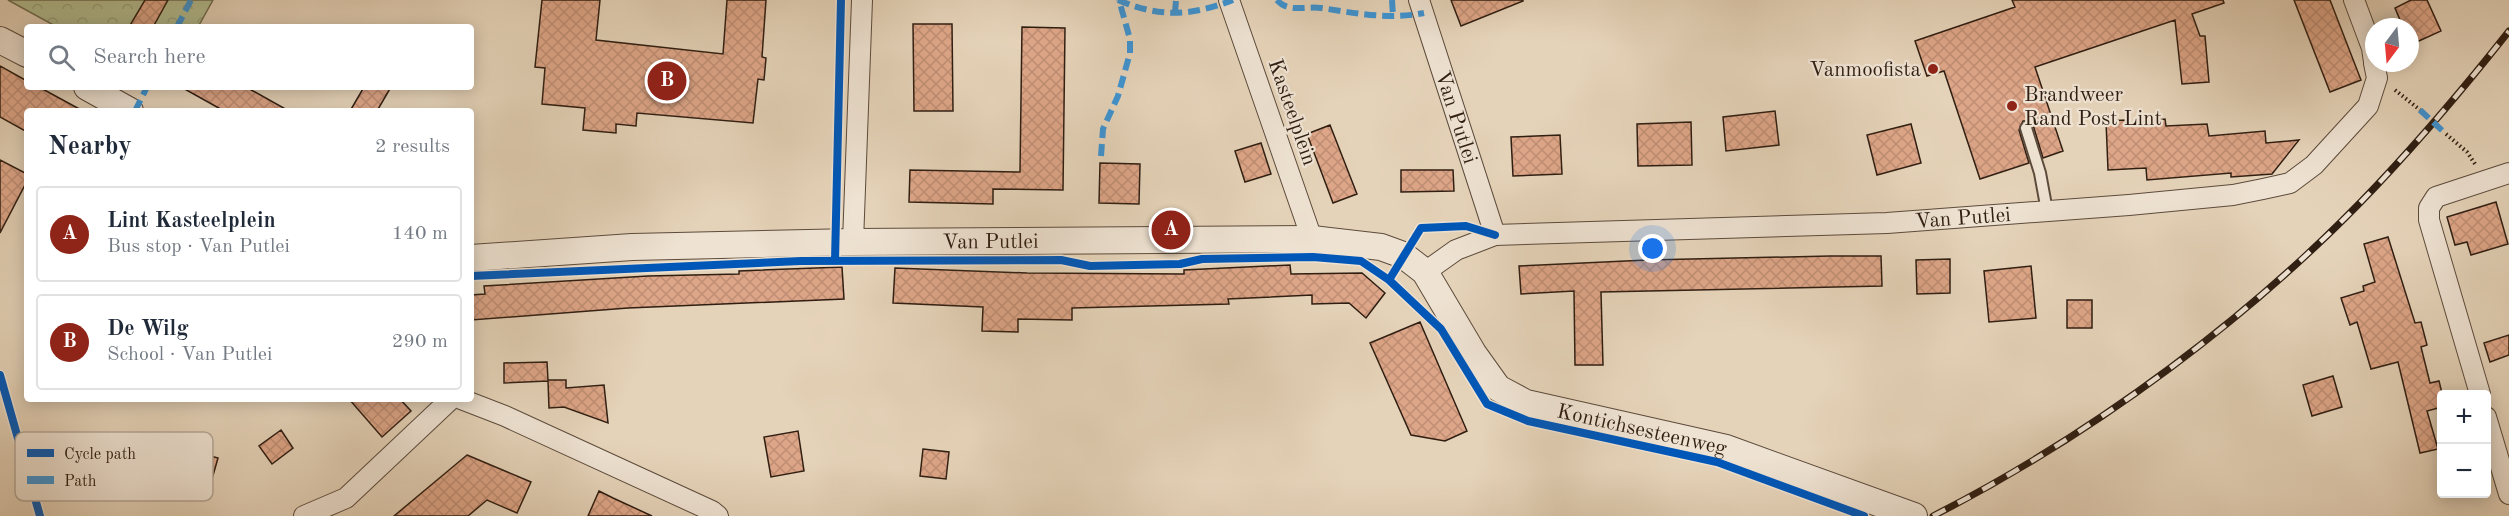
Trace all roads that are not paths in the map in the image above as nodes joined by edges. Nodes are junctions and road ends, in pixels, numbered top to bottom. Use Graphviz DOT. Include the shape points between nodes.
graph roads {
  1 [pos="862,0"];
  2 [pos="1229,0"];
  3 [pos="1419,0"];
  4 [pos="2354,0"];
  5 [pos="2365,29"];
  6 [pos="0,40"];
  7 [pos="24,52"];
  8 [pos="2374,72"];
  9 [pos="92,90"];
  10 [pos="125,108"];
  11 [pos="2026,128"];
  12 [pos="2509,173"];
  13 [pos="2047,211"];
  14 [pos="1495,235"];
  15 [pos="1312,239"];
  16 [pos="853,242"];
  17 [pos="474,258"];
  18 [pos="1425,272"];
  19 [pos="2479,390"];
  20 [pos="448,402"];
  21 [pos="468,402"];
  22 [pos="2491,431"];
  23 [pos="2509,494"];
  24 [pos="304,516"];
  25 [pos="718,516"];
  26 [pos="1914,516"];
  1 -- 16 [label="street"];
  2 -- 15 [label="street, Kasteelplein"];
  3 -- 14 [label="street, Van Putlei"];
  4 -- 5 [label="street"];
  6 -- 7 [label="street"];
  8 -- 13 [label="street, Van Putlei" via="2368,106 2314,165 2290,183 2233,195"];
  9 -- 10 [label="street"];
  11 -- 13 [label="lane"];
  12 -- 19 [label="street" via="2436,197 2428,208"];
  13 -- 14 [label="street, Van Putlei" via="1887,223"];
  14 -- 18 [label="street, Van Putlei" via="1456,250"];
  15 -- 16 [label="street, Van Putlei"];
  15 -- 18 [label="street, Van Putlei" via="1381,247 1403,255"];
  16 -- 17 [label="street, Van Putlei" via="632,247"];
  18 -- 26 [label="street, Kontichsesteenweg" via="1473,354 1498,388 1526,403 1726,448"];
  20 -- 24 [label="street" via="346,498"];
  21 -- 25 [label="street"];
  22 -- 23 [label="street"];
}
